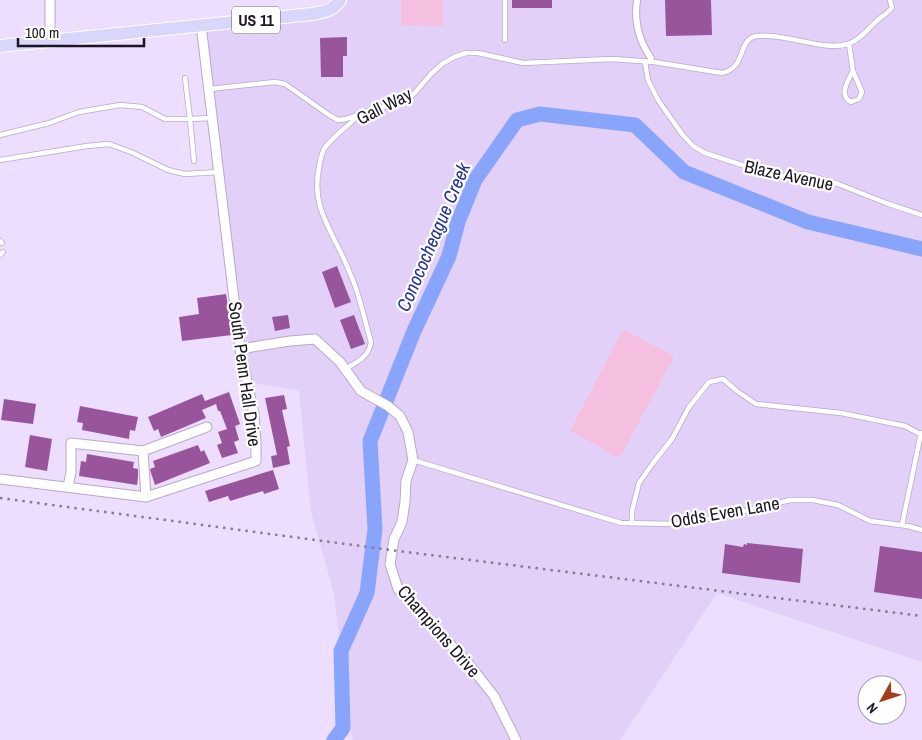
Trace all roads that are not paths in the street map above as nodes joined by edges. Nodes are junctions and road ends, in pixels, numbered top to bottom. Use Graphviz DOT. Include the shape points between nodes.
graph roads {
  1 [pos="50,0"];
  2 [pos="505,0"];
  3 [pos="637,0"];
  4 [pos="890,0"];
  5 [pos="337,4"];
  6 [pos="201,25"];
  7 [pos="50,40"];
  8 [pos="505,40"];
  9 [pos="849,44"];
  10 [pos="0,46"];
  11 [pos="653,60"];
  12 [pos="645,62"];
  13 [pos="853,71"];
  14 [pos="185,78"];
  15 [pos="209,89"];
  16 [pos="360,114"];
  17 [pos="212,118"];
  18 [pos="190,119"];
  19 [pos="0,135"];
  20 [pos="0,160"];
  21 [pos="194,161"];
  22 [pos="218,172"];
  23 [pos="922,215"];
  24 [pos="240,350"];
  25 [pos="345,369"];
  26 [pos="207,427"];
  27 [pos="921,433"];
  28 [pos="144,451"];
  29 [pos="413,460"];
  30 [pos="0,479"];
  31 [pos="68,487"];
  32 [pos="146,497"];
  33 [pos="632,523"];
  34 [pos="902,525"];
  35 [pos="922,530"];
  36 [pos="516,740"];
  1 -- 7 [label="street"];
  2 -- 8 [label="lane"];
  3 -- 11 [label="street" via="639,34"];
  4 -- 9 [label="lane" via="892,8"];
  5 -- 6 [label="main road, US 11" via="328,11 312,14"];
  6 -- 7 [label="main road, US 11"];
  6 -- 15 [label="street, South Penn Hall Drive"];
  7 -- 10 [label="main road, US 11"];
  9 -- 11 [label="lane, Gall Way" via="837,46 755,37 745,45 736,66 722,73"];
  9 -- 13 [label="lane"];
  11 -- 12 [label="lane, Gall Way"];
  12 -- 16 [label="lane, Gall Way" via="612,59 523,64 466,53 442,64 412,96 397,104"];
  12 -- 23 [label="lane, Blaze Avenue" via="648,80 658,100 682,134 705,154 770,174 805,174"];
  13 -- 13 [label="lane" via="844,90 844,96 851,102 859,99 862,92"];
  14 -- 18 [label="lane"];
  15 -- 16 [label="lane" via="275,82 285,84 338,120"];
  15 -- 17 [label="street, South Penn Hall Drive"];
  16 -- 25 [label="lane, Gall Way" via="328,143 320,159 317,177 324,219 355,286 370,342 368,353"];
  17 -- 18 [label="lane"];
  17 -- 22 [label="street, South Penn Hall Drive"];
  18 -- 19 [label="lane" via="165,119 142,107 120,105 78,112 49,124"];
  18 -- 21 [label="lane"];
  20 -- 22 [label="lane" via="108,144 168,170 185,174"];
  22 -- 24 [label="street, South Penn Hall Drive"];
  24 -- 25 [label="street" via="315,340"];
  24 -- 32 [label="street, South Penn Hall Drive" via="254,414 256,461"];
  25 -- 29 [label="street, Champions Drive" via="361,391 400,416 408,432"];
  26 -- 28 [label="street"];
  27 -- 33 [label="lane" via="905,426 840,413 756,404 723,378 709,382 639,483"];
  27 -- 34 [label="lane"];
  28 -- 31 [label="street" via="71,443"];
  28 -- 32 [label="street"];
  29 -- 33 [label="lane, Odds Even Lane" via="621,523"];
  29 -- 36 [label="street, Champions Drive" via="406,481 402,522 394,539 390,564 398,589 468,663 494,696"];
  30 -- 31 [label="street, South Penn Hall Drive"];
  31 -- 32 [label="street, South Penn Hall Drive"];
  33 -- 34 [label="lane, Odds Even Lane" via="676,524 790,500 813,500 838,505 870,521"];
  34 -- 35 [label="lane, Odds Even Lane"];
}
